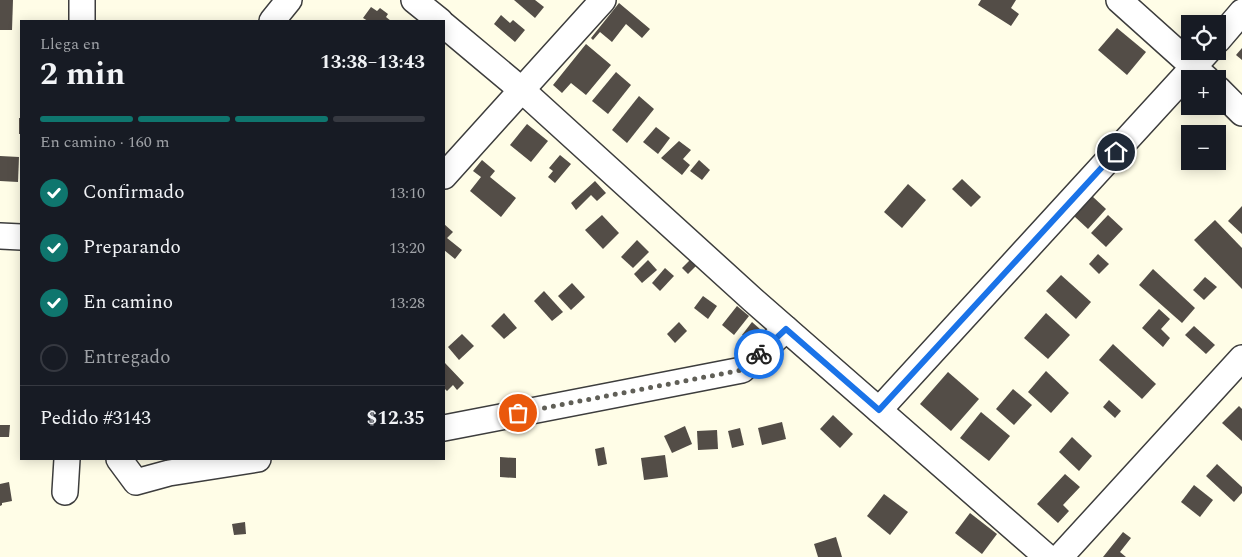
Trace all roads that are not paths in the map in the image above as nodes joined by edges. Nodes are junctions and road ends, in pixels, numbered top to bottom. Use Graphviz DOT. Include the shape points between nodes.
graph roads {
  1 [pos="82,0"];
  2 [pos="289,0"];
  3 [pos="414,0"];
  4 [pos="603,0"];
  5 [pos="1119,0"];
  6 [pos="1242,12"];
  7 [pos="82,20"];
  8 [pos="273,20"];
  9 [pos="439,20"];
  10 [pos="445,26"];
  11 [pos="1226,31"];
  12 [pos="1203,66"];
  13 [pos="523,91"];
  14 [pos="1226,97"];
  15 [pos="1242,113"];
  16 [pos="445,175"];
  17 [pos="0,236"];
  18 [pos="20,237"];
  19 [pos="786,329"];
  20 [pos="1242,358"];
  21 [pos="879,410"];
  22 [pos="445,428"];
  23 [pos="67,460"];
  24 [pos="120,460"];
  25 [pos="246,460"];
  26 [pos="176,466"];
  27 [pos="65,492"];
  28 [pos="1047,557"];
  29 [pos="1060,557"];
  1 -- 7 [label="street"];
  2 -- 8 [label="street"];
  3 -- 9 [label="street"];
  4 -- 13 [label="street"];
  5 -- 12 [label="street"];
  6 -- 11 [label="street"];
  10 -- 13 [label="street"];
  12 -- 21 [label="street"];
  13 -- 16 [label="street"];
  13 -- 19 [label="street"];
  14 -- 15 [label="street"];
  17 -- 18 [label="street"];
  19 -- 21 [label="street"];
  19 -- 22 [label="street" via="742,370"];
  20 -- 29 [label="street"];
  21 -- 28 [label="street"];
  23 -- 27 [label="street"];
  24 -- 26 [label="street" via="136,482"];
  25 -- 26 [label="street"];
}
